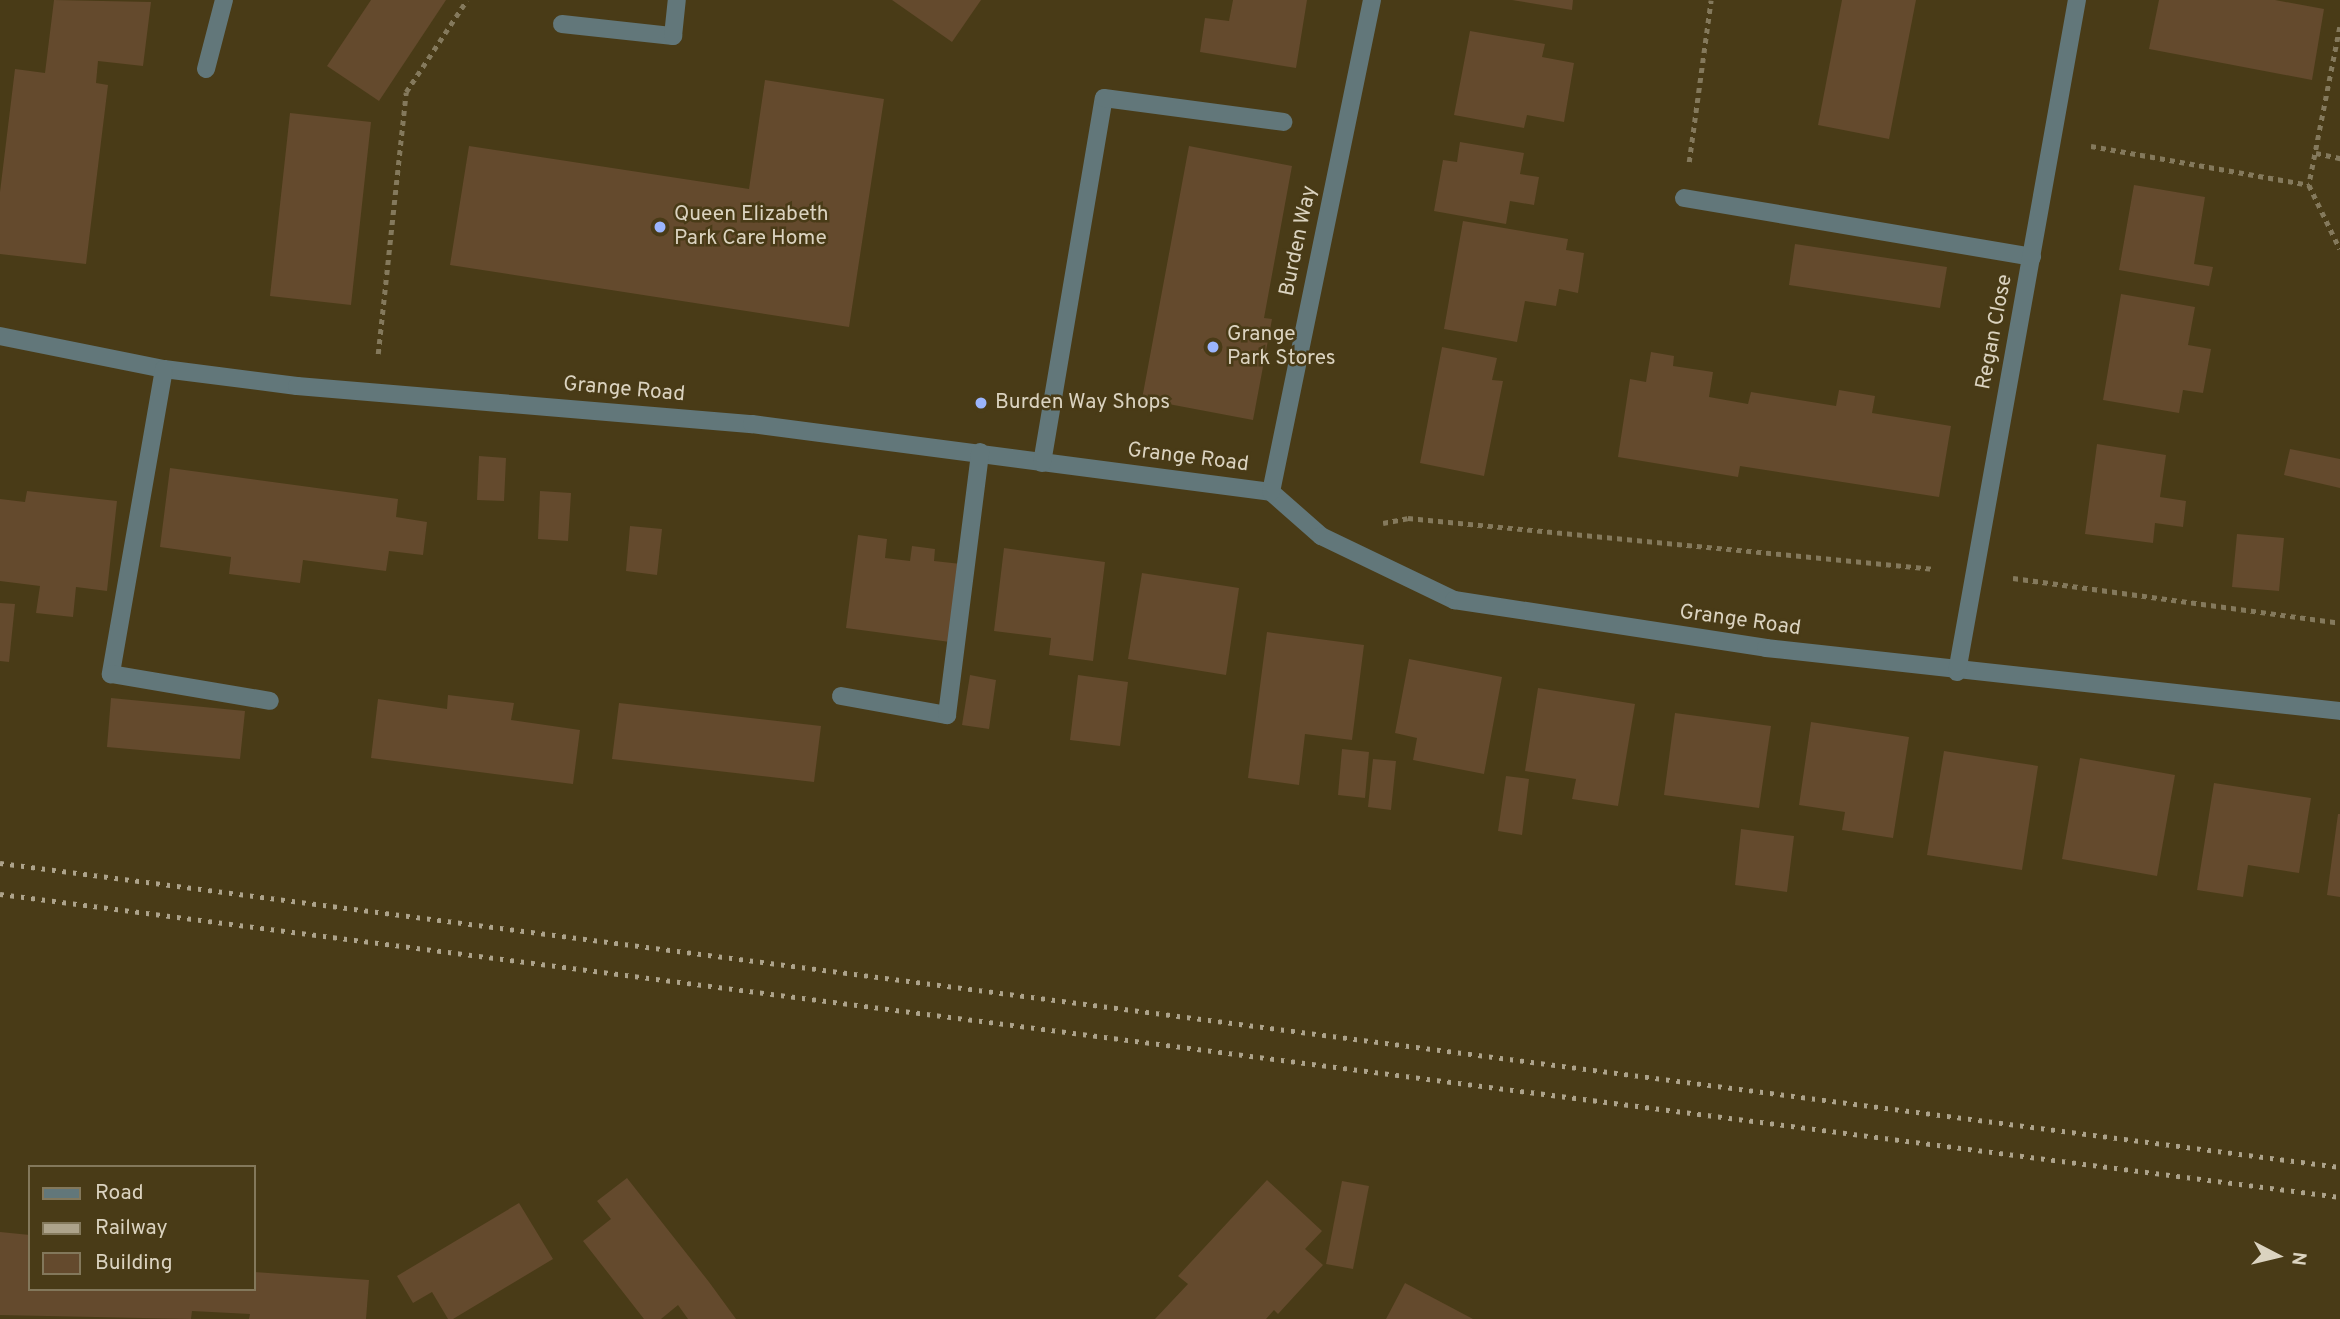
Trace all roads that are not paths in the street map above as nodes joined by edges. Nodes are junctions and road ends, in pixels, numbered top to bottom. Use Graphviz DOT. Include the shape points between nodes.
graph roads {
  1 [pos="224,0"];
  2 [pos="677,0"];
  3 [pos="1372,0"];
  4 [pos="2077,0"];
  5 [pos="562,24"];
  6 [pos="206,69"];
  7 [pos="1283,122"];
  8 [pos="1684,198"];
  9 [pos="2032,257"];
  10 [pos="0,336"];
  11 [pos="164,369"];
  12 [pos="980,452"];
  13 [pos="1042,463"];
  14 [pos="1271,492"];
  15 [pos="1957,672"];
  16 [pos="841,696"];
  17 [pos="270,701"];
  18 [pos="2340,711"];
  1 -- 6 [label="street"];
  2 -- 5 [label="street" via="673,36"];
  3 -- 14 [label="street, Burden Way"];
  4 -- 9 [label="street, Regan Close"];
  7 -- 13 [label="street" via="1104,98"];
  8 -- 9 [label="street"];
  9 -- 15 [label="street, Regan Close"];
  10 -- 11 [label="street, Grange Road"];
  11 -- 12 [label="street, Grange Road"];
  11 -- 17 [label="street" via="111,674"];
  12 -- 13 [label="street, Grange Road"];
  12 -- 16 [label="street" via="947,715"];
  13 -- 14 [label="street, Grange Road"];
  14 -- 15 [label="street, Grange Road" via="1321,536 1454,600"];
  15 -- 18 [label="street, Grange Road"];
}
